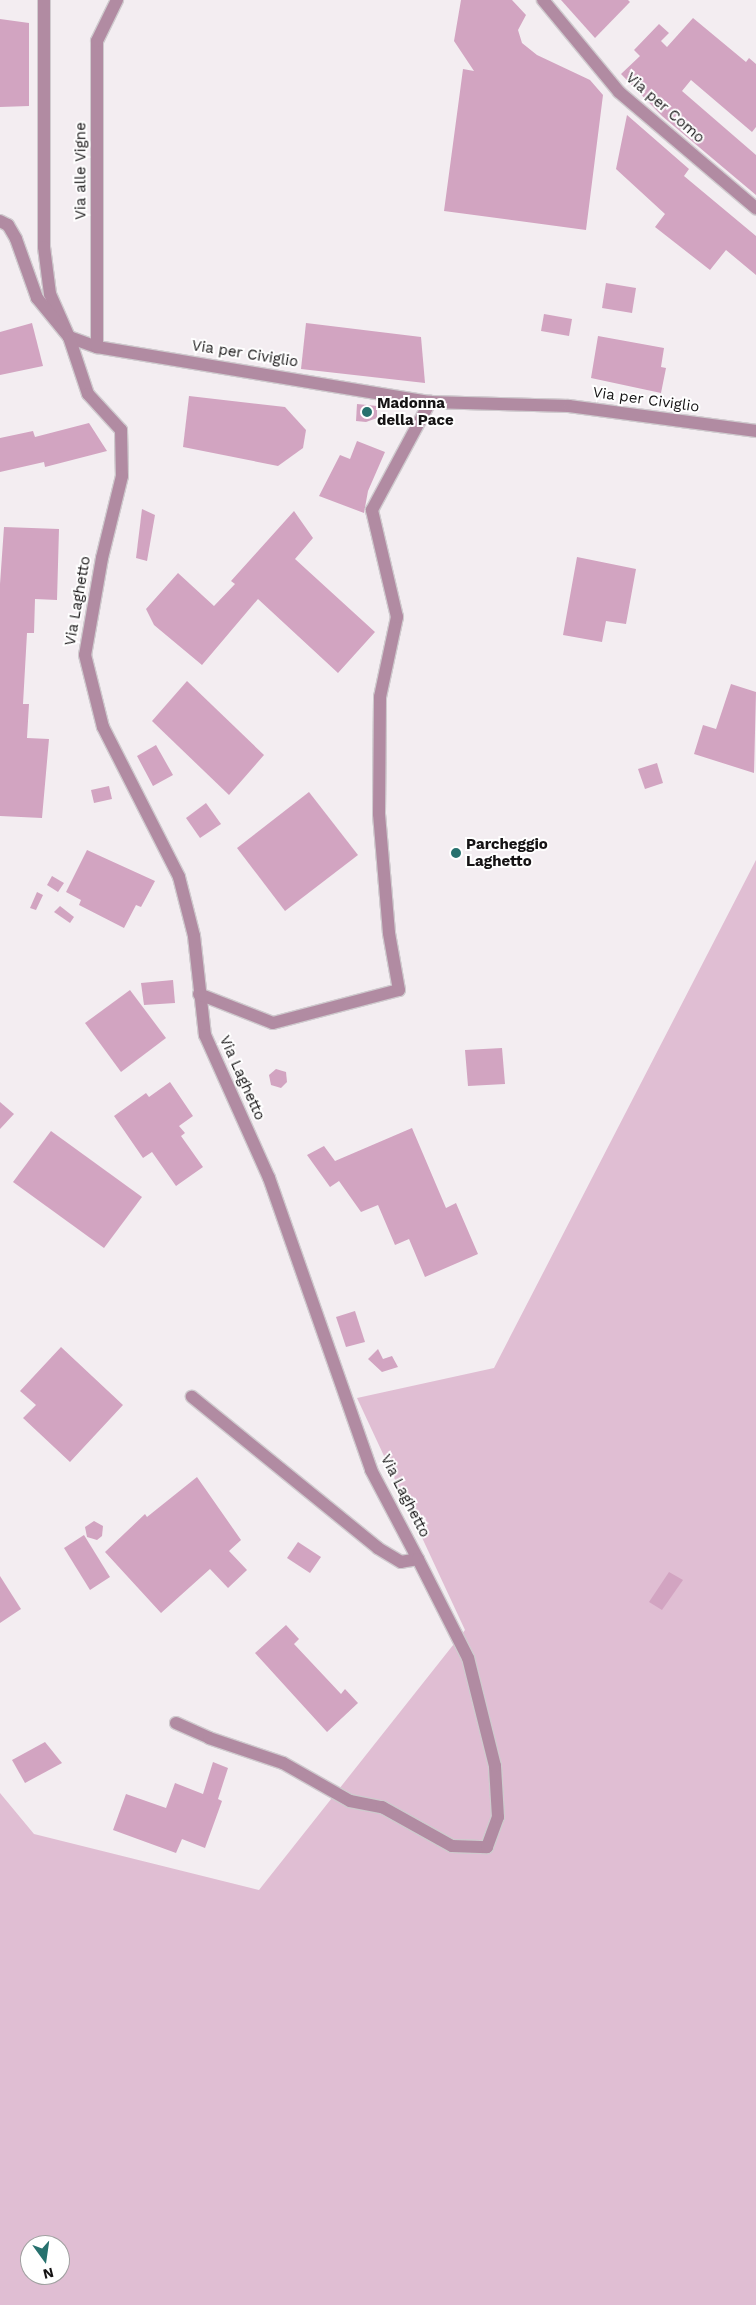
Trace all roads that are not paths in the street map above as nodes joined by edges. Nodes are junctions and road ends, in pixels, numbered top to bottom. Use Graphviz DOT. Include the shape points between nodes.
graph roads {
  1 [pos="44,0"];
  2 [pos="117,0"];
  3 [pos="543,0"];
  4 [pos="756,208"];
  5 [pos="0,221"];
  6 [pos="69,337"];
  7 [pos="98,347"];
  8 [pos="430,402"];
  9 [pos="756,431"];
  10 [pos="199,994"];
  11 [pos="192,1397"];
  12 [pos="418,1559"];
  13 [pos="176,1723"];
  1 -- 6 [label="street" via="44,247 50,294"];
  2 -- 7 [label="street, Via alle Vigne" via="97,41"];
  3 -- 4 [label="street, Via per Como" via="619,92"];
  5 -- 6 [label="street" via="8,225 16,239 37,298"];
  6 -- 7 [label="street, Via per Civiglio"];
  6 -- 10 [label="street, Via Laghetto" via="88,394 121,430 122,476 102,558 85,654 103,727 179,877 194,936"];
  7 -- 8 [label="street, Via per Civiglio"];
  8 -- 9 [label="street, Via per Civiglio" via="569,406"];
  8 -- 10 [label="street" via="372,510 397,617 380,697 379,814 389,933 399,990 273,1023"];
  10 -- 12 [label="street, Via Laghetto" via="205,1035 269,1178 371,1470"];
  11 -- 12 [label="street, Via Laghetto" via="378,1548 401,1562"];
  12 -- 13 [label="street" via="468,1658 495,1766 498,1817 487,1847 452,1846 382,1808 350,1802 283,1764"];
}
